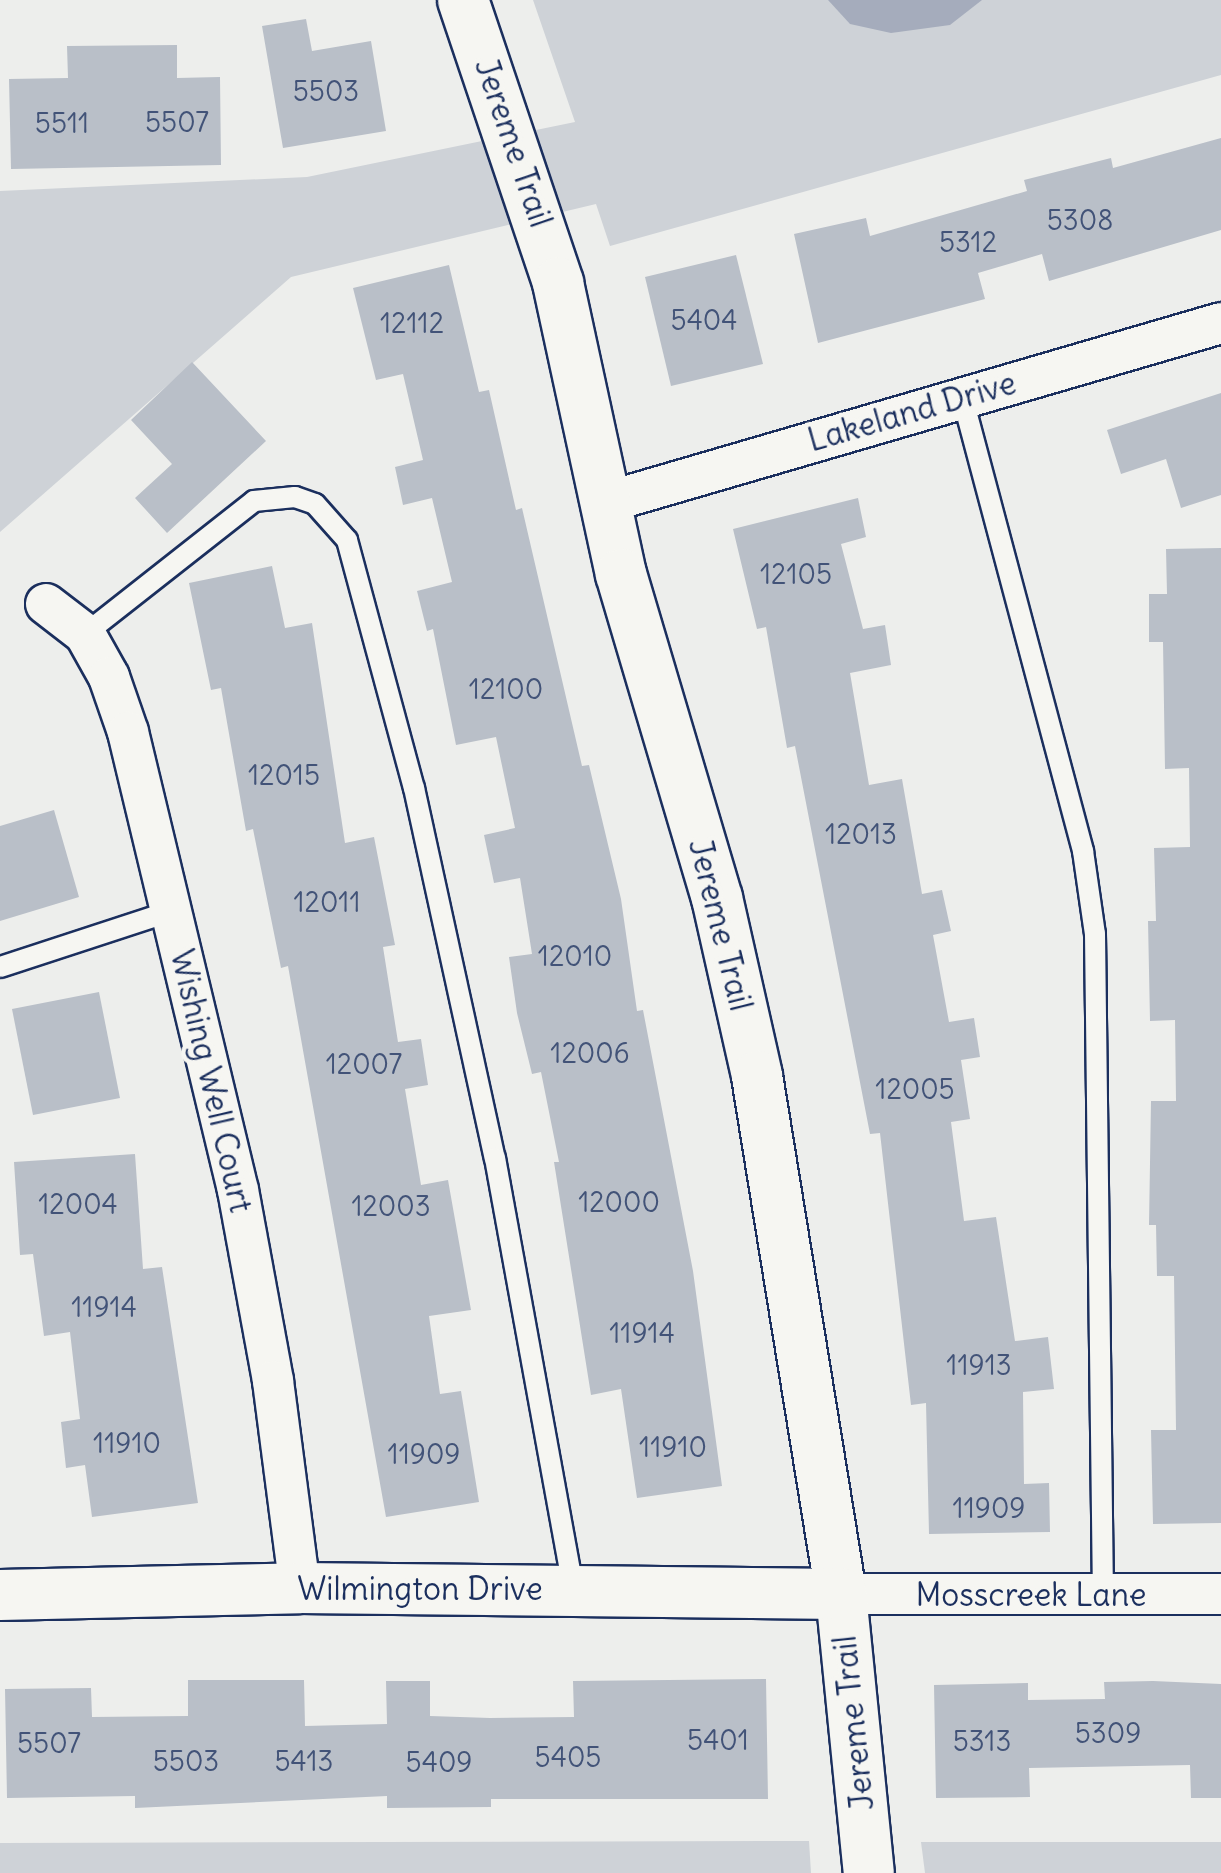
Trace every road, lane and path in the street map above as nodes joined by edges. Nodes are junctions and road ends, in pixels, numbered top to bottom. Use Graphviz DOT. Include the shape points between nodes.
graph roads {
  1 [pos="462,0"];
  2 [pos="1221,324"];
  3 [pos="962,396"];
  4 [pos="604,503"];
  5 [pos="46,604"];
  6 [pos="85,634"];
  7 [pos="172,911"];
  8 [pos="0,967"];
  9 [pos="300,1588"];
  10 [pos="573,1590"];
  11 [pos="840,1594"];
  12 [pos="1221,1594"];
  13 [pos="0,1595"];
  14 [pos="1103,1596"];
  15 [pos="869,1873"];
  1 -- 4 [label="street, Jereme Trail" via="534,194"];
  2 -- 3 [label="street, Lakeland Drive"];
  3 -- 4 [label="street, Lakeland Drive"];
  3 -- 14 [label="lane" via="1083,852 1095,934"];
  4 -- 11 [label="street, Jereme Trail" via="718,898 753,1058"];
  5 -- 6 [label="street, Wishing Well Court"];
  6 -- 7 [label="street, Wishing Well Court" via="128,732"];
  6 -- 10 [label="lane" via="254,501 295,497 315,504 346,540 414,788 496,1158"];
  7 -- 8 [label="lane"];
  7 -- 9 [label="street, Wishing Well Court" via="238,1190 274,1381"];
  9 -- 10 [label="street, Wilmington Drive"];
  9 -- 13 [label="street, Wilmington Drive"];
  10 -- 11 [label="street, Wilmington Drive"];
  11 -- 14 [label="street, Mosscreek Lane"];
  11 -- 15 [label="street, Jereme Trail"];
  12 -- 14 [label="street, Mosscreek Lane"];
}
